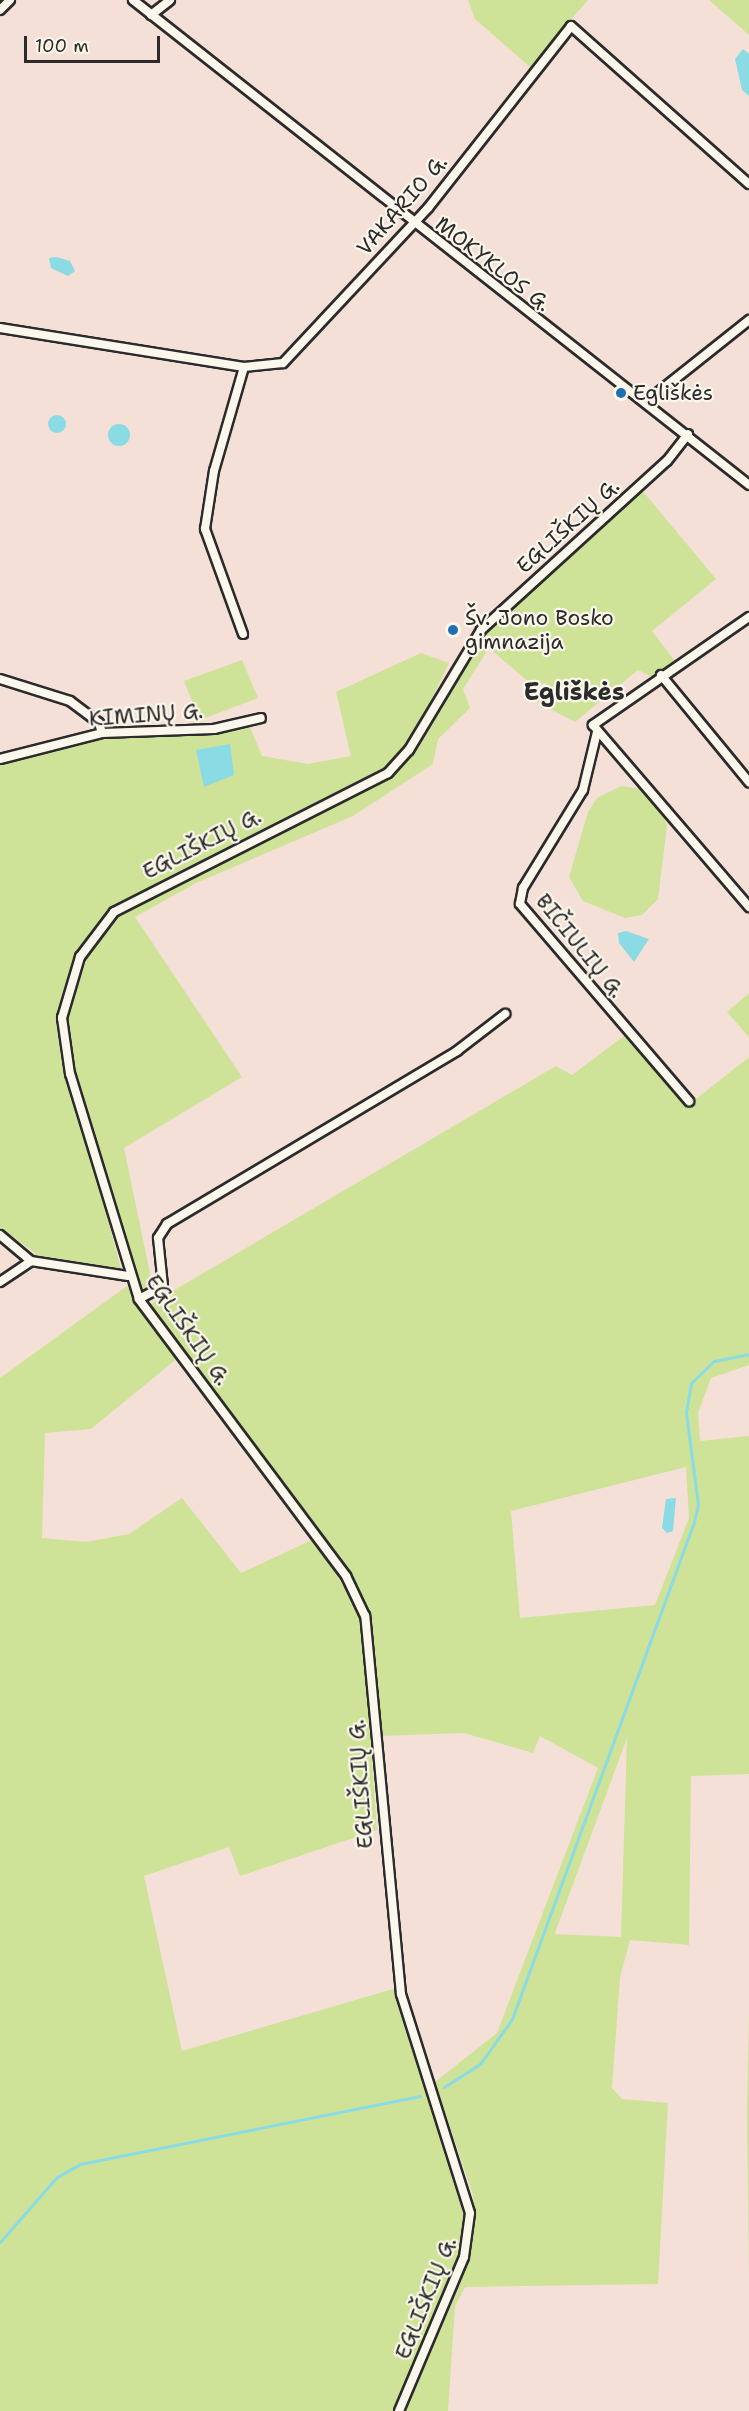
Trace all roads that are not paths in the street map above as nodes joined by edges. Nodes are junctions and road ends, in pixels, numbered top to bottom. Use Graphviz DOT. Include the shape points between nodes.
graph roads {
  1 [pos="10,0"];
  2 [pos="133,0"];
  3 [pos="170,0"];
  4 [pos="0,10"];
  5 [pos="151,15"];
  6 [pos="749,184"];
  7 [pos="410,223"];
  8 [pos="749,320"];
  9 [pos="0,331"];
  10 [pos="244,367"];
  11 [pos="646,402"];
  12 [pos="688,434"];
  13 [pos="749,485"];
  14 [pos="749,617"];
  15 [pos="243,634"];
  16 [pos="661,675"];
  17 [pos="0,679"];
  18 [pos="261,718"];
  19 [pos="595,729"];
  20 [pos="102,733"];
  21 [pos="0,759"];
  22 [pos="749,782"];
  23 [pos="749,907"];
  24 [pos="505,1014"];
  25 [pos="688,1101"];
  26 [pos="0,1235"];
  27 [pos="31,1262"];
  28 [pos="128,1276"];
  29 [pos="0,1282"];
  30 [pos="139,1299"];
  31 [pos="399,2411"];
  1 -- 4 [label="street"];
  2 -- 5 [label="street, MOKYKLOS G."];
  3 -- 5 [label="street"];
  5 -- 7 [label="street, MOKYKLOS G."];
  6 -- 7 [label="street, VAKARIO G." via="572,26 428,208"];
  7 -- 10 [label="street, VAKARIO G." via="292,357 271,367"];
  7 -- 11 [label="street, MOKYKLOS G."];
  8 -- 11 [label="street"];
  9 -- 10 [label="street, VAKARIO G."];
  10 -- 15 [label="street" via="213,471 204,529"];
  11 -- 12 [label="street, MOKYKLOS G."];
  12 -- 13 [label="street, MOKYKLOS G."];
  12 -- 28 [label="street, EGLIŠKIŲ G." via="667,461 481,630 409,750 388,773 163,883 114,912 90,941 72,976 62,1032"];
  14 -- 16 [label="street"];
  16 -- 19 [label="street"];
  16 -- 22 [label="street"];
  17 -- 20 [label="street" via="70,701 99,723"];
  18 -- 20 [label="street, KIMINŲ G." via="214,729"];
  19 -- 23 [label="street"];
  19 -- 25 [label="street, BIČIULIŲ G." via="583,790 523,888 520,904"];
  20 -- 21 [label="street, KIMINŲ G."];
  24 -- 30 [label="street" via="457,1051 167,1224 158,1238 163,1286"];
  26 -- 27 [label="street"];
  27 -- 28 [label="street"];
  27 -- 29 [label="street"];
  28 -- 30 [label="street, EGLIŠKIŲ G."];
  30 -- 31 [label="street, EGLIŠKIŲ G." via="346,1576 365,1616 399,1984 470,2213 465,2257"];
}
